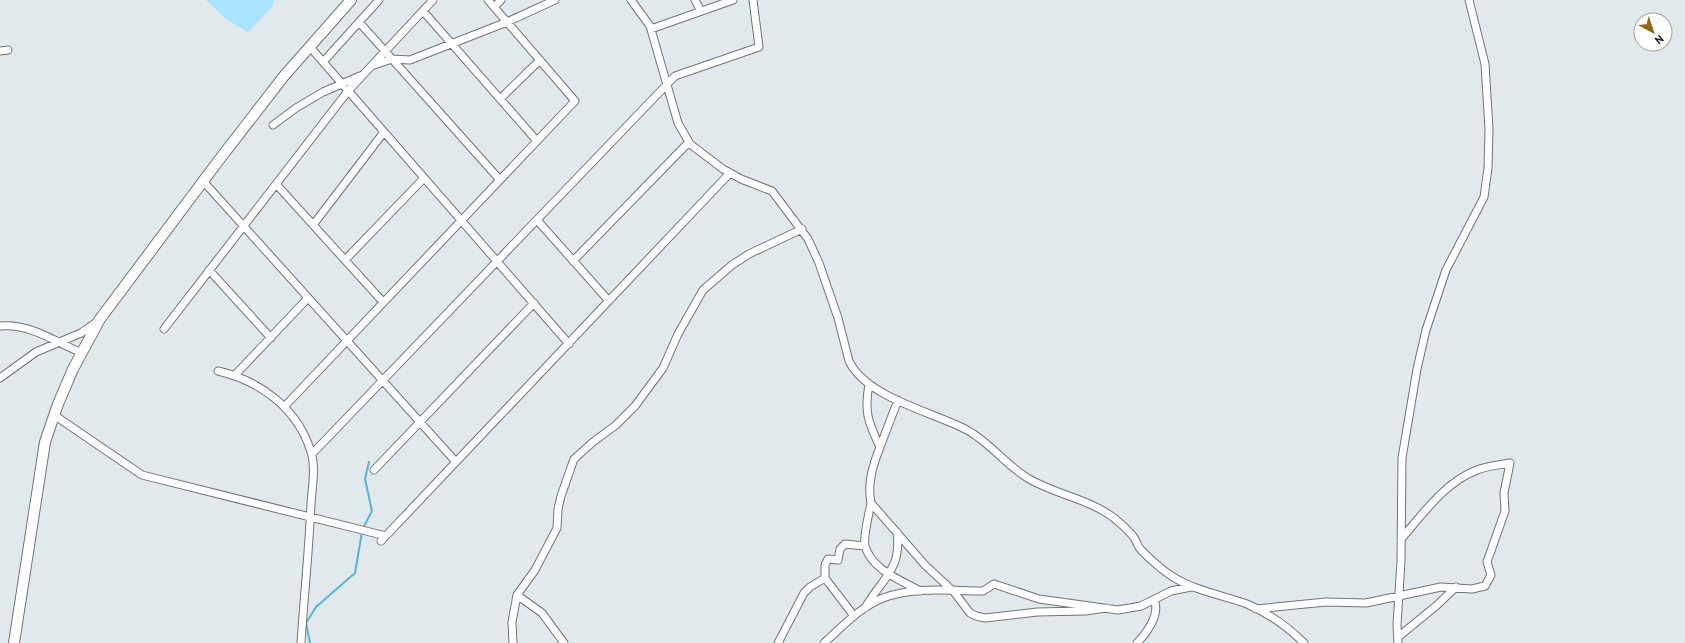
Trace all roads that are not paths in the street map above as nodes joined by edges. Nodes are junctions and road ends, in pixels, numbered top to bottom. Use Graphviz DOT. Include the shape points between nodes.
graph roads {
  1 [pos="351,0"];
  2 [pos="379,0"];
  3 [pos="433,0"];
  4 [pos="488,0"];
  5 [pos="501,0"];
  6 [pos="555,0"];
  7 [pos="631,0"];
  8 [pos="695,0"];
  9 [pos="733,0"];
  10 [pos="753,0"];
  11 [pos="1469,0"];
  12 [pos="494,7"];
  13 [pos="423,11"];
  14 [pos="701,12"];
  15 [pos="359,22"];
  16 [pos="507,22"];
  17 [pos="651,29"];
  18 [pos="451,44"];
  19 [pos="310,47"];
  20 [pos="8,50"];
  21 [pos="0,51"];
  22 [pos="385,51"];
  23 [pos="392,59"];
  24 [pos="540,60"];
  25 [pos="323,62"];
  26 [pos="368,70"];
  27 [pos="342,84"];
  28 [pos="667,85"];
  29 [pos="348,91"];
  30 [pos="500,99"];
  31 [pos="273,125"];
  32 [pos="384,132"];
  33 [pos="537,141"];
  34 [pos="689,142"];
  35 [pos="730,174"];
  36 [pos="424,178"];
  37 [pos="500,180"];
  38 [pos="203,181"];
  39 [pos="276,184"];
  40 [pos="461,220"];
  41 [pos="537,220"];
  42 [pos="313,224"];
  43 [pos="243,226"];
  44 [pos="802,229"];
  45 [pos="345,260"];
  46 [pos="497,261"];
  47 [pos="573,261"];
  48 [pos="209,270"];
  49 [pos="308,298"];
  50 [pos="609,301"];
  51 [pos="384,302"];
  52 [pos="534,303"];
  53 [pos="100,319"];
  54 [pos="0,326"];
  55 [pos="164,329"];
  56 [pos="271,338"];
  57 [pos="347,341"];
  58 [pos="57,343"];
  59 [pos="569,344"];
  60 [pos="82,353"];
  61 [pos="218,371"];
  62 [pos="236,375"];
  63 [pos="0,378"];
  64 [pos="382,381"];
  65 [pos="869,384"];
  66 [pos="898,400"];
  67 [pos="284,407"];
  68 [pos="54,415"];
  69 [pos="420,422"];
  70 [pos="880,447"];
  71 [pos="312,454"];
  72 [pos="456,462"];
  73 [pos="374,470"];
  74 [pos="871,503"];
  75 [pos="311,517"];
  76 [pos="897,532"];
  77 [pos="1401,539"];
  78 [pos="865,546"];
  79 [pos="888,574"];
  80 [pos="825,578"];
  81 [pos="1191,587"];
  82 [pos="1456,587"];
  83 [pos="920,591"];
  84 [pos="954,592"];
  85 [pos="517,595"];
  86 [pos="1399,595"];
  87 [pos="1154,600"];
  88 [pos="1106,608"];
  89 [pos="864,609"];
  90 [pos="1256,609"];
  91 [pos="854,616"];
  92 [pos="558,639"];
  93 [pos="1398,640"];
  94 [pos="14,643"];
  95 [pos="301,643"];
  96 [pos="513,643"];
  97 [pos="564,643"];
  98 [pos="778,643"];
  99 [pos="824,643"];
  100 [pos="1137,643"];
  101 [pos="1304,643"];
  1 -- 19 [label="street"];
  2 -- 15 [label="street"];
  3 -- 13 [label="street"];
  4 -- 12 [label="street"];
  5 -- 12 [label="street"];
  6 -- 16 [label="street"];
  7 -- 17 [label="street"];
  8 -- 14 [label="street"];
  9 -- 14 [label="street"];
  10 -- 28 [label="street" via="759,47 676,76"];
  11 -- 77 [label="street" via="1485,64 1489,129 1488,168 1484,198 1446,270 1426,330 1402,458"];
  12 -- 16 [label="street"];
  13 -- 18 [label="street"];
  13 -- 22 [label="street"];
  14 -- 17 [label="street"];
  15 -- 22 [label="street"];
  15 -- 25 [label="street"];
  16 -- 18 [label="street"];
  16 -- 24 [label="street"];
  17 -- 28 [label="street"];
  18 -- 23 [label="street" via="410,60"];
  18 -- 30 [label="street"];
  19 -- 25 [label="street"];
  19 -- 38 [label="street" via="284,76"];
  20 -- 21 [label="street"];
  22 -- 23 [label="street"];
  22 -- 26 [label="street"];
  23 -- 26 [label="street" via="375,64"];
  23 -- 37 [label="street"];
  24 -- 30 [label="street"];
  24 -- 33 [label="street" via="575,101"];
  25 -- 27 [label="street"];
  26 -- 27 [label="street"];
  26 -- 29 [label="street"];
  27 -- 29 [label="street"];
  27 -- 31 [label="street" via="296,108"];
  28 -- 34 [label="street" via="678,123"];
  28 -- 41 [label="street"];
  29 -- 32 [label="street"];
  29 -- 39 [label="street"];
  30 -- 33 [label="street"];
  32 -- 36 [label="street"];
  32 -- 42 [label="street"];
  33 -- 37 [label="street"];
  34 -- 35 [label="street"];
  34 -- 47 [label="street"];
  35 -- 44 [label="street" via="772,191"];
  35 -- 50 [label="street"];
  36 -- 40 [label="street"];
  36 -- 45 [label="street"];
  37 -- 40 [label="street"];
  38 -- 43 [label="street"];
  38 -- 53 [label="street"];
  39 -- 42 [label="street"];
  39 -- 43 [label="street"];
  40 -- 46 [label="street"];
  40 -- 51 [label="street"];
  41 -- 46 [label="street"];
  41 -- 47 [label="street"];
  42 -- 45 [label="street"];
  43 -- 48 [label="street"];
  43 -- 49 [label="street"];
  44 -- 65 [label="street" via="824,276 849,361"];
  44 -- 85 [label="street" via="749,254 703,290 678,334 663,368 635,406 574,459 558,508 557,528 535,570"];
  45 -- 51 [label="street"];
  46 -- 52 [label="street"];
  46 -- 64 [label="street"];
  47 -- 50 [label="street"];
  48 -- 55 [label="street"];
  48 -- 56 [label="street"];
  49 -- 56 [label="street"];
  49 -- 57 [label="street"];
  50 -- 59 [label="street"];
  51 -- 57 [label="street"];
  52 -- 59 [label="street"];
  52 -- 69 [label="street"];
  53 -- 58 [label="street" via="81,333"];
  53 -- 60 [label="street"];
  54 -- 58 [label="street" via="33,329"];
  56 -- 62 [label="street"];
  57 -- 64 [label="street"];
  57 -- 67 [label="street"];
  58 -- 60 [label="street"];
  58 -- 63 [label="street" via="36,352"];
  59 -- 72 [label="street"];
  60 -- 68 [label="street"];
  61 -- 62 [label="street"];
  62 -- 67 [label="street" via="273,396"];
  64 -- 69 [label="street"];
  64 -- 71 [label="street"];
  65 -- 66 [label="street"];
  65 -- 70 [label="street" via="865,407"];
  66 -- 70 [label="street"];
  66 -- 81 [label="street" via="966,429 1031,480 1099,507 1125,528 1140,549 1162,569"];
  67 -- 71 [label="street" via="304,434"];
  68 -- 75 [label="street" via="142,475"];
  68 -- 94 [label="street" via="44,450"];
  69 -- 72 [label="street"];
  69 -- 73 [label="street"];
  70 -- 74 [label="street" via="872,471 869,490"];
  71 -- 75 [label="street"];
  72 -- 75 [label="street" via="383,538"];
  74 -- 76 [label="street"];
  74 -- 78 [label="street"];
  75 -- 95 [label="street"];
  76 -- 79 [label="street" via="897,558"];
  76 -- 84 [label="street" via="925,565"];
  77 -- 82 [label="street" via="1429,507 1462,478 1478,469 1510,463 1504,493 1504,515 1487,562 1491,575 1489,581 1480,588"];
  77 -- 86 [label="street"];
  78 -- 79 [label="street" via="872,559"];
  78 -- 80 [label="street" via="841,546 838,560 831,558 826,562"];
  79 -- 83 [label="street"];
  79 -- 89 [label="street"];
  80 -- 91 [label="street"];
  80 -- 98 [label="street" via="804,594"];
  81 -- 87 [label="street" via="1171,591"];
  81 -- 90 [label="street"];
  82 -- 86 [label="street" via="1441,587"];
  82 -- 93 [label="street"];
  83 -- 84 [label="street"];
  83 -- 89 [label="street" via="882,599"];
  84 -- 88 [label="street" via="983,591 994,584 1039,599"];
  84 -- 88 [label="street" via="970,613 985,618"];
  85 -- 92 [label="street" via="542,613"];
  85 -- 96 [label="street" via="512,622"];
  86 -- 90 [label="street" via="1366,603 1326,602"];
  86 -- 93 [label="street"];
  87 -- 88 [label="street" via="1125,610"];
  87 -- 100 [label="street" via="1156,612"];
  89 -- 91 [label="street"];
  90 -- 101 [label="street" via="1277,620"];
  91 -- 99 [label="street"];
  92 -- 97 [label="street"];
}
